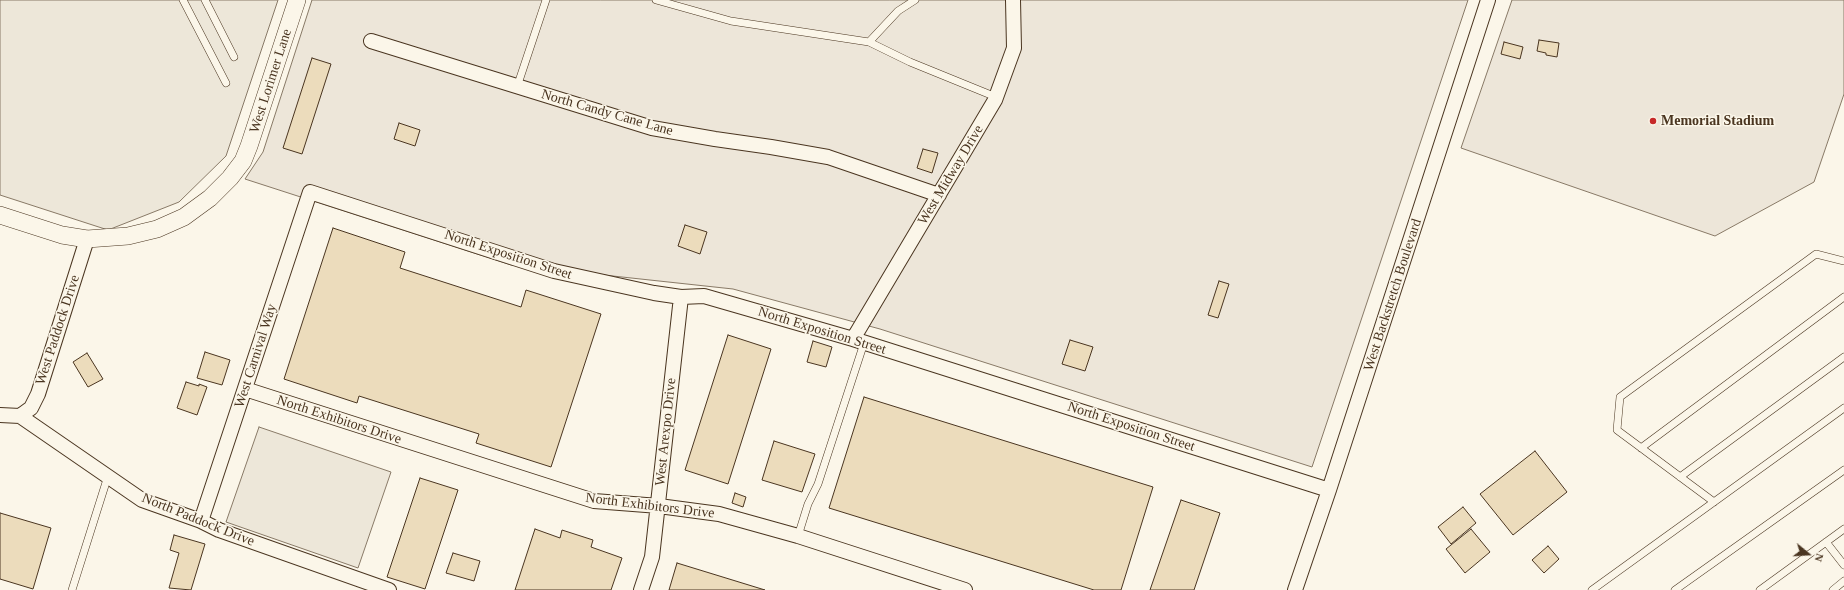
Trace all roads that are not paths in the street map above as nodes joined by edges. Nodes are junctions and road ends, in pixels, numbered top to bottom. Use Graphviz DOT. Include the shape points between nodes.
graph roads {
  1 [pos="183,0"];
  2 [pos="205,0"];
  3 [pos="297,0"];
  4 [pos="546,0"];
  5 [pos="656,0"];
  6 [pos="915,0"];
  7 [pos="1012,0"];
  8 [pos="1488,0"];
  9 [pos="371,41"];
  10 [pos="869,42"];
  11 [pos="234,57"];
  12 [pos="226,84"];
  13 [pos="517,87"];
  14 [pos="996,97"];
  15 [pos="310,192"];
  16 [pos="939,195"];
  17 [pos="0,215"];
  18 [pos="87,239"];
  19 [pos="1844,261"];
  20 [pos="681,297"];
  21 [pos="1844,297"];
  22 [pos="859,341"];
  23 [pos="1844,357"];
  24 [pos="245,389"];
  25 [pos="1844,408"];
  26 [pos="0,415"];
  27 [pos="20,416"];
  28 [pos="1641,448"];
  29 [pos="1844,470"];
  30 [pos="108,476"];
  31 [pos="1680,477"];
  32 [pos="1329,490"];
  33 [pos="1714,502"];
  34 [pos="658,506"];
  35 [pos="201,521"];
  36 [pos="1844,528"];
  37 [pos="798,536"];
  38 [pos="1826,542"];
  39 [pos="1844,565"];
  40 [pos="1844,582"];
  41 [pos="72,590"];
  42 [pos="390,590"];
  43 [pos="641,590"];
  44 [pos="965,590"];
  45 [pos="1295,590"];
  46 [pos="1592,590"];
  47 [pos="1675,590"];
  48 [pos="1760,590"];
  49 [pos="1833,590"];
  1 -- 12 [label="lane"];
  2 -- 11 [label="lane"];
  3 -- 18 [label="street, West Lorimer Lane" via="249,146 243,161 230,178 210,198 184,217 157,229 128,236"];
  4 -- 13 [label="lane"];
  5 -- 10 [label="lane" via="731,21"];
  6 -- 10 [label="lane" via="898,11"];
  7 -- 14 [label="street, West Midway Drive" via="1014,48"];
  8 -- 32 [label="street, West Backstretch Boulevard"];
  9 -- 13 [label="street, North Candy Cane Lane"];
  10 -- 14 [label="lane" via="910,62"];
  13 -- 16 [label="street, North Candy Cane Lane" via="652,128 828,157"];
  14 -- 16 [label="street, West Midway Drive"];
  15 -- 20 [label="street, North Exposition Street" via="554,272"];
  15 -- 24 [label="street, West Carnival Way"];
  16 -- 22 [label="street, West Midway Drive"];
  17 -- 18 [label="street, West Lorimer Lane" via="62,235"];
  18 -- 27 [label="street, West Paddock Drive" via="38,394 31,408"];
  19 -- 28 [label="lane" via="1816,254 1620,397 1617,430"];
  20 -- 22 [label="street, North Exposition Street" via="704,296"];
  20 -- 34 [label="street, West Arexpo Drive"];
  21 -- 28 [label="lane"];
  22 -- 32 [label="street, North Exposition Street"];
  22 -- 37 [label="lane" via="818,484 808,504"];
  23 -- 31 [label="lane"];
  24 -- 34 [label="street, North Exhibitors Drive" via="594,501"];
  24 -- 35 [label="street, West Carnival Way"];
  25 -- 33 [label="lane"];
  26 -- 27 [label="street"];
  27 -- 30 [label="street, North Paddock Drive"];
  28 -- 31 [label="lane"];
  29 -- 47 [label="lane"];
  30 -- 35 [label="street, North Paddock Drive" via="142,500"];
  30 -- 41 [label="lane"];
  31 -- 33 [label="lane"];
  32 -- 45 [label="street, West Backstretch Boulevard"];
  33 -- 46 [label="lane"];
  34 -- 37 [label="street, North Exhibitors Drive" via="719,514"];
  34 -- 43 [label="street, West Arexpo Drive" via="652,557"];
  35 -- 42 [label="street, North Paddock Drive" via="219,530"];
  36 -- 38 [label="lane"];
  37 -- 44 [label="street, North Exhibitors Drive"];
  38 -- 39 [label="lane"];
  38 -- 48 [label="lane"];
  40 -- 49 [label="lane"];
}
